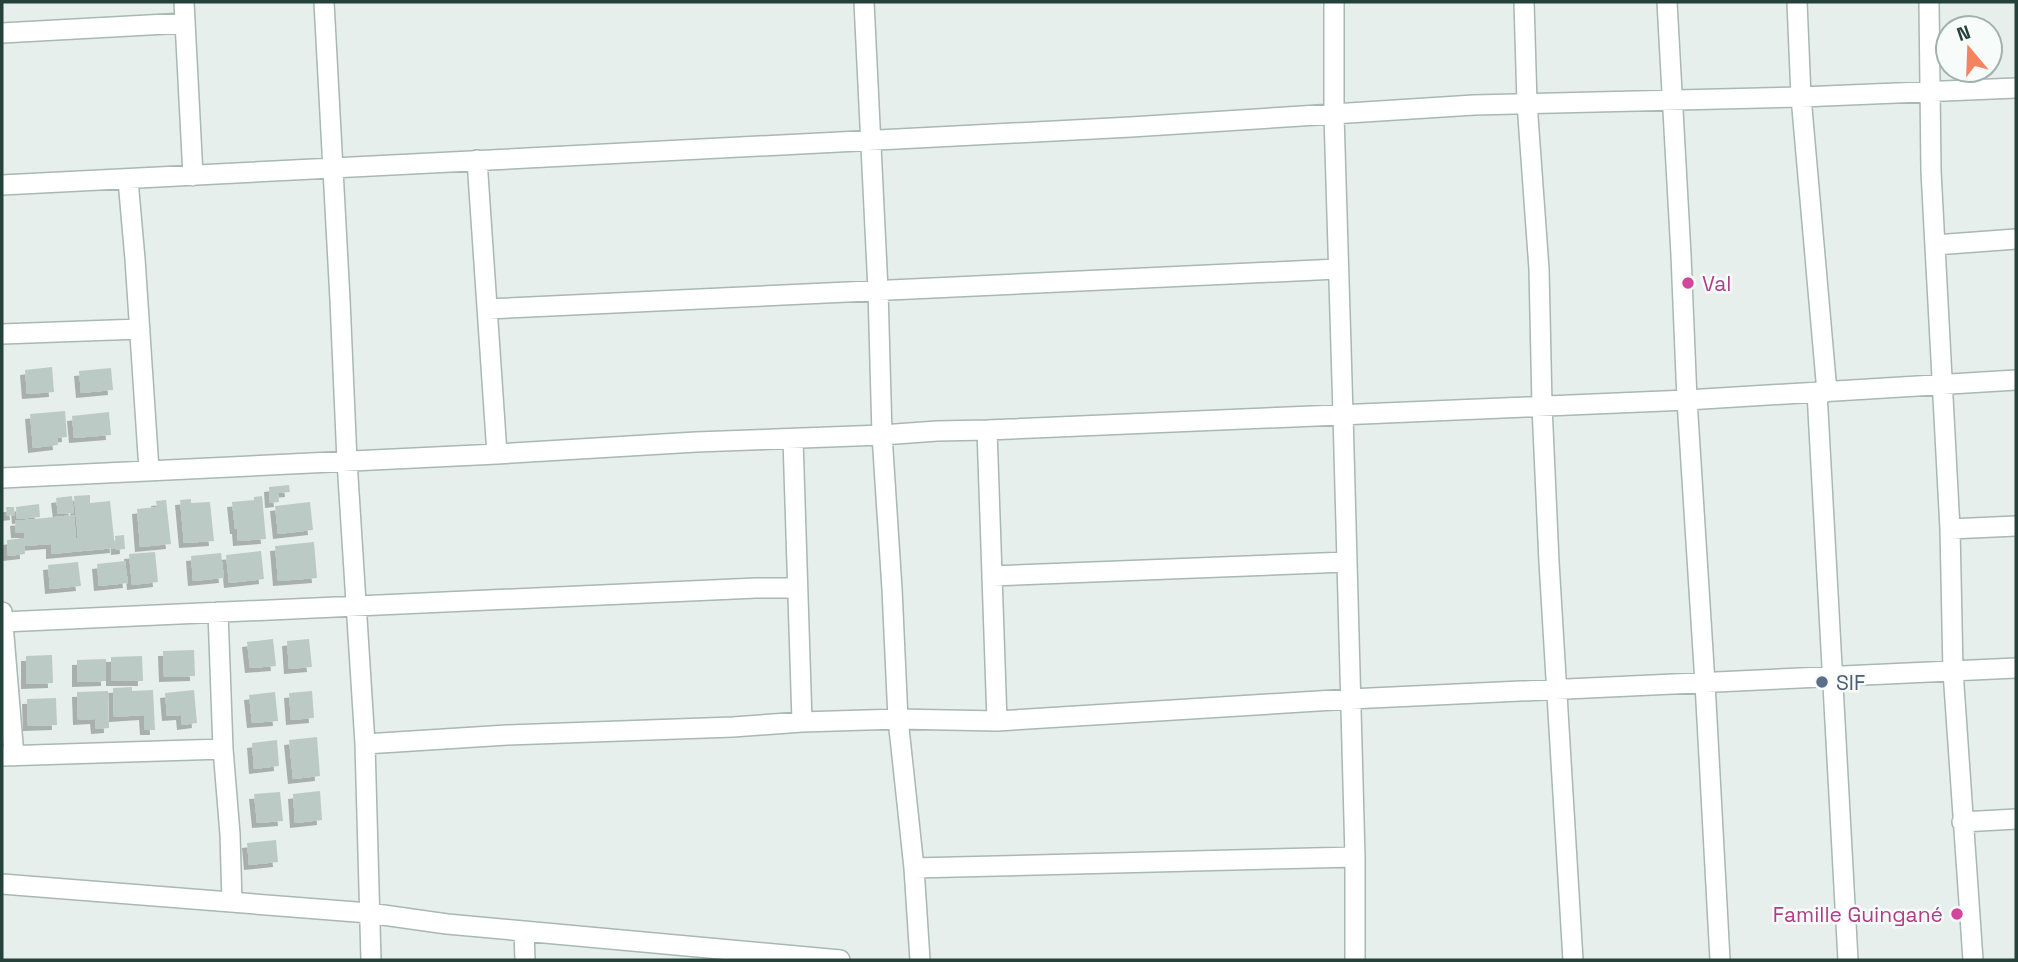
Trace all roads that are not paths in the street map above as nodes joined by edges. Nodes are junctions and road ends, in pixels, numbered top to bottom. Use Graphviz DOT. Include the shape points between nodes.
graph roads {
  1 [pos="184,2"];
  2 [pos="324,2"];
  3 [pos="864,2"];
  4 [pos="1334,2"];
  5 [pos="1524,2"];
  6 [pos="1667,2"];
  7 [pos="1797,2"];
  8 [pos="1929,2"];
  9 [pos="185,23"];
  10 [pos="2,33"];
  11 [pos="2016,88"];
  12 [pos="1930,93"];
  13 [pos="1801,97"];
  14 [pos="1673,100"];
  15 [pos="1527,103"];
  16 [pos="1334,115"];
  17 [pos="871,141"];
  18 [pos="477,160"];
  19 [pos="332,168"];
  20 [pos="192,176"];
  21 [pos="128,180"];
  22 [pos="2,185"];
  23 [pos="2016,239"];
  24 [pos="1935,245"];
  25 [pos="1337,269"];
  26 [pos="878,290"];
  27 [pos="487,309"];
  28 [pos="140,329"];
  29 [pos="2,334"];
  30 [pos="2016,380"];
  31 [pos="1942,383"];
  32 [pos="1822,392"];
  33 [pos="1687,400"];
  34 [pos="1542,406"];
  35 [pos="1343,414"];
  36 [pos="987,430"];
  37 [pos="881,435"];
  38 [pos="793,439"];
  39 [pos="497,454"];
  40 [pos="346,461"];
  41 [pos="149,470"];
  42 [pos="2,478"];
  43 [pos="2016,527"];
  44 [pos="1950,529"];
  45 [pos="1346,562"];
  46 [pos="992,576"];
  47 [pos="797,588"];
  48 [pos="355,605"];
  49 [pos="218,612"];
  50 [pos="2,616"];
  51 [pos="2016,668"];
  52 [pos="1953,671"];
  53 [pos="1833,676"];
  54 [pos="1705,683"];
  55 [pos="1558,689"];
  56 [pos="1350,699"];
  57 [pos="898,719"];
  58 [pos="997,720"];
  59 [pos="802,722"];
  60 [pos="365,744"];
  61 [pos="223,749"];
  62 [pos="8,756"];
  63 [pos="2016,819"];
  64 [pos="1962,822"];
  65 [pos="1354,857"];
  66 [pos="914,868"];
  67 [pos="2,884"];
  68 [pos="232,902"];
  69 [pos="369,913"];
  70 [pos="524,932"];
  71 [pos="371,960"];
  72 [pos="525,960"];
  73 [pos="840,960"];
  74 [pos="920,960"];
  75 [pos="1355,960"];
  76 [pos="1573,960"];
  77 [pos="1720,960"];
  78 [pos="1848,960"];
  79 [pos="1973,960"];
  1 -- 9 [label="street"];
  2 -- 19 [label="street"];
  3 -- 17 [label="street"];
  4 -- 16 [label="street"];
  5 -- 15 [label="street"];
  6 -- 14 [label="street"];
  7 -- 13 [label="street"];
  8 -- 12 [label="street"];
  9 -- 10 [label="street"];
  9 -- 20 [label="street"];
  11 -- 12 [label="street"];
  12 -- 13 [label="street"];
  12 -- 24 [label="street"];
  13 -- 14 [label="street"];
  13 -- 32 [label="street"];
  14 -- 15 [label="street"];
  14 -- 33 [label="street"];
  15 -- 16 [label="street"];
  15 -- 34 [label="street" via="1539,269"];
  16 -- 17 [label="street"];
  16 -- 25 [label="street"];
  17 -- 18 [label="street"];
  17 -- 26 [label="street"];
  18 -- 19 [label="street"];
  18 -- 27 [label="street"];
  19 -- 20 [label="street"];
  19 -- 40 [label="street"];
  20 -- 21 [label="street"];
  21 -- 22 [label="street"];
  21 -- 28 [label="street"];
  23 -- 24 [label="street"];
  24 -- 31 [label="street"];
  25 -- 26 [label="street"];
  25 -- 35 [label="street"];
  26 -- 27 [label="street"];
  26 -- 37 [label="street"];
  27 -- 39 [label="street"];
  28 -- 29 [label="street"];
  28 -- 41 [label="street"];
  30 -- 31 [label="street"];
  31 -- 32 [label="street"];
  31 -- 44 [label="street"];
  32 -- 33 [label="street"];
  32 -- 53 [label="street"];
  33 -- 34 [label="street"];
  33 -- 54 [label="street"];
  34 -- 35 [label="street"];
  34 -- 55 [label="street"];
  35 -- 36 [label="street"];
  35 -- 45 [label="street"];
  36 -- 37 [label="street"];
  36 -- 46 [label="street"];
  37 -- 38 [label="street"];
  37 -- 57 [label="street"];
  38 -- 39 [label="street"];
  38 -- 47 [label="street"];
  39 -- 40 [label="street"];
  40 -- 41 [label="street"];
  40 -- 48 [label="street"];
  41 -- 42 [label="street"];
  43 -- 44 [label="street"];
  44 -- 52 [label="street"];
  45 -- 46 [label="street"];
  45 -- 56 [label="street"];
  46 -- 58 [label="street"];
  47 -- 48 [label="street"];
  47 -- 59 [label="street"];
  48 -- 49 [label="street"];
  48 -- 60 [label="street"];
  49 -- 50 [label="street"];
  49 -- 61 [label="street"];
  50 -- 62 [label="street"];
  51 -- 52 [label="street"];
  52 -- 53 [label="street"];
  52 -- 64 [label="street"];
  53 -- 54 [label="street"];
  53 -- 78 [label="street"];
  54 -- 55 [label="street"];
  54 -- 77 [label="street"];
  55 -- 56 [label="street"];
  55 -- 76 [label="street"];
  56 -- 58 [label="street"];
  56 -- 65 [label="street"];
  57 -- 58 [label="street"];
  57 -- 59 [label="street"];
  57 -- 66 [label="street"];
  59 -- 60 [label="street"];
  60 -- 69 [label="street"];
  61 -- 62 [label="street"];
  61 -- 68 [label="street"];
  63 -- 64 [label="street"];
  64 -- 79 [label="street"];
  65 -- 66 [label="street"];
  65 -- 75 [label="street"];
  66 -- 74 [label="street"];
  67 -- 68 [label="street"];
  68 -- 69 [label="street"];
  69 -- 70 [label="street"];
  69 -- 71 [label="street"];
  70 -- 72 [label="street"];
  70 -- 73 [label="street"];
}
